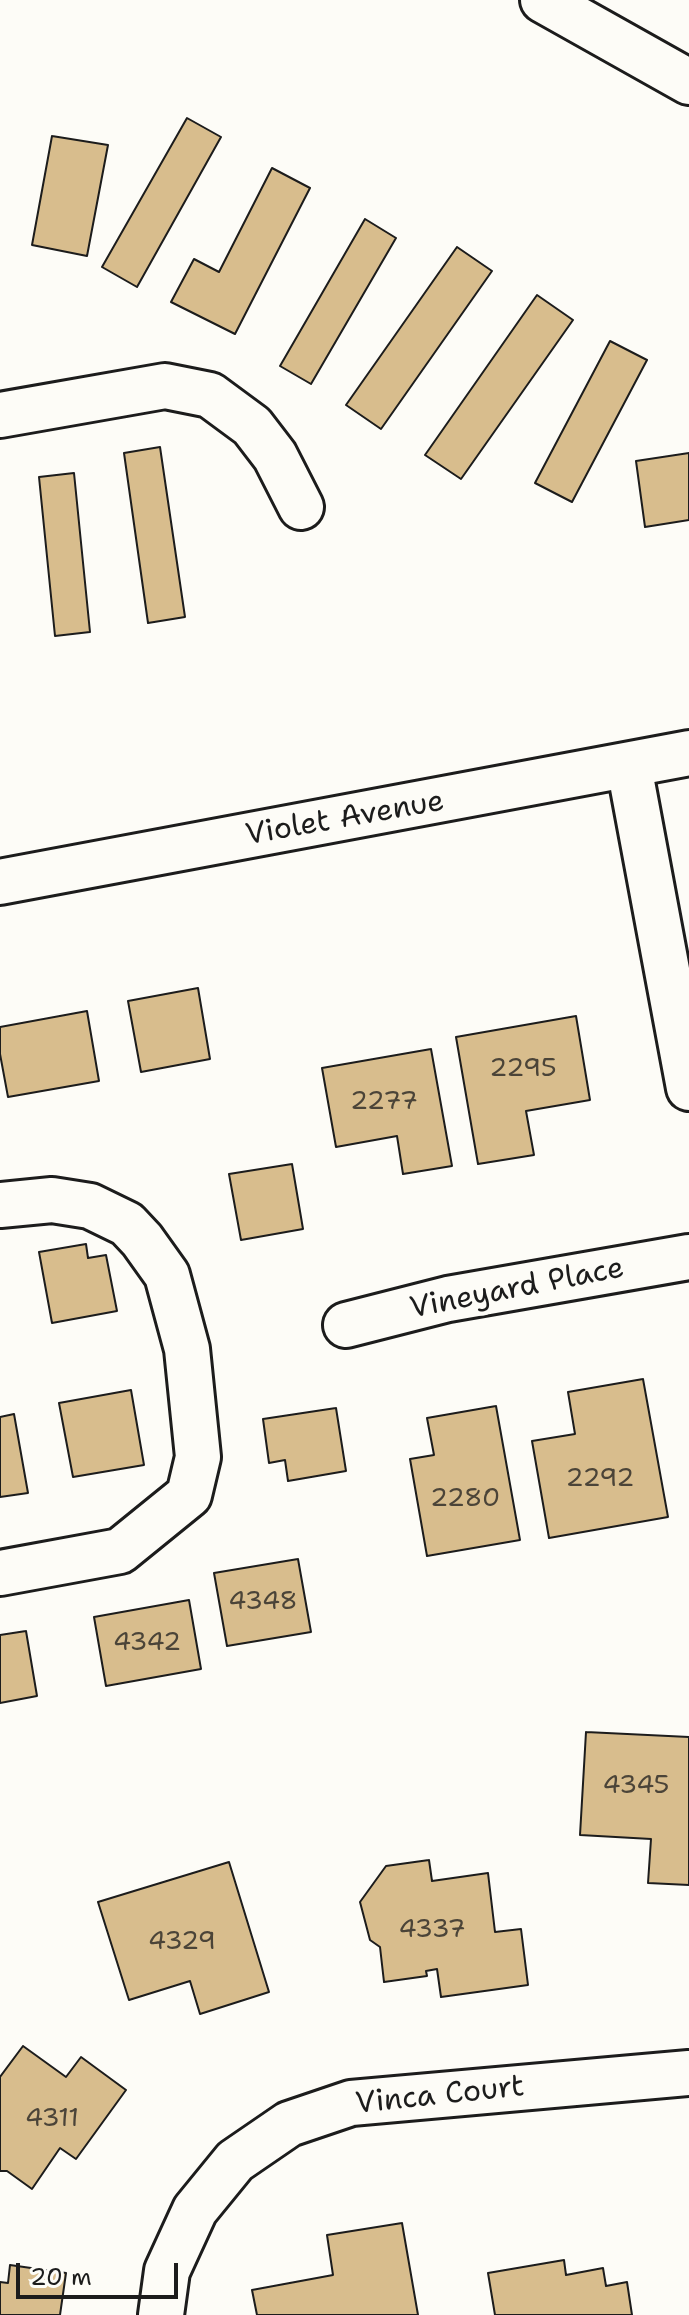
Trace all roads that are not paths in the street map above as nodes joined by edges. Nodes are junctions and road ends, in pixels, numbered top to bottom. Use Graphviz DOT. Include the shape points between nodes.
graph roads {
  1 [pos="543,0"];
  2 [pos="689,82"];
  3 [pos="0,415"];
  4 [pos="301,507"];
  5 [pos="689,753"];
  6 [pos="629,766"];
  7 [pos="0,882"];
  8 [pos="689,1088"];
  9 [pos="0,1205"];
  10 [pos="689,1257"];
  11 [pos="346,1325"];
  12 [pos="0,1573"];
  13 [pos="689,2073"];
  14 [pos="161,2315"];
  1 -- 2 [label="main road"];
  3 -- 4 [label="main road" via="165,386 210,395 252,426 275,456"];
  5 -- 6 [label="main road, Violet Avenue"];
  6 -- 7 [label="main road, Violet Avenue"];
  6 -- 8 [label="main road"];
  9 -- 12 [label="main road" via="52,1200 90,1206 127,1224 142,1240 167,1275 187,1349 198,1457 189,1495 120,1551"];
  10 -- 11 [label="main road, Vineyard Place" via="448,1299"];
  13 -- 14 [label="main road, Vinca Court" via="351,2103 289,2124 235,2161 195,2210 167,2271"];
}
